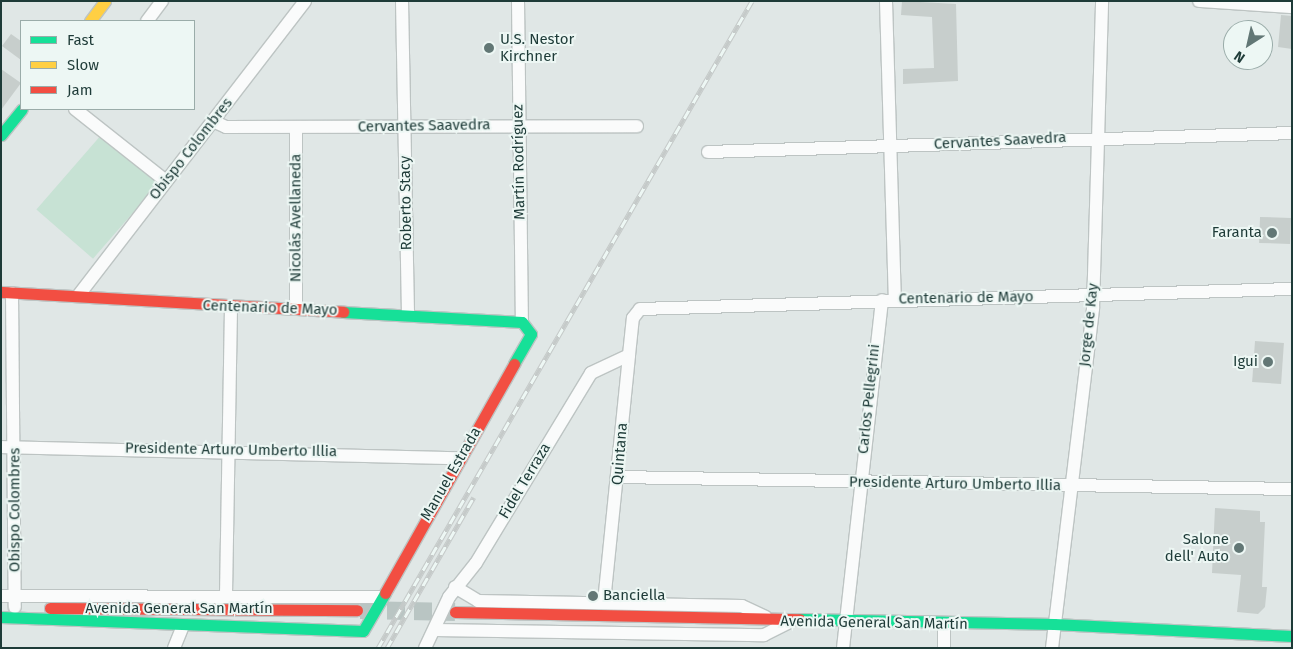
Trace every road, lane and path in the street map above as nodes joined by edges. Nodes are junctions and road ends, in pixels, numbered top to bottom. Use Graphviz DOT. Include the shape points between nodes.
graph roads {
  1 [pos="105,1"];
  2 [pos="162,1"];
  3 [pos="305,1"];
  4 [pos="402,1"];
  5 [pos="518,1"];
  6 [pos="886,1"];
  7 [pos="1102,1"];
  8 [pos="1199,1"];
  9 [pos="1292,7"];
  10 [pos="91,20"];
  11 [pos="148,20"];
  12 [pos="21,110"];
  13 [pos="77,110"];
  14 [pos="213,121"];
  15 [pos="518,125"];
  16 [pos="404,126"];
  17 [pos="637,126"];
  18 [pos="296,128"];
  19 [pos="1292,133"];
  20 [pos="1,136"];
  21 [pos="1098,137"];
  22 [pos="892,146"];
  23 [pos="708,152"];
  24 [pos="166,181"];
  25 [pos="1292,289"];
  26 [pos="7,292"];
  27 [pos="78,296"];
  28 [pos="1093,296"];
  29 [pos="895,299"];
  30 [pos="882,300"];
  31 [pos="231,307"];
  32 [pos="296,308"];
  33 [pos="640,309"];
  34 [pos="408,314"];
  35 [pos="522,322"];
  36 [pos="624,356"];
  37 [pos="1,447"];
  38 [pos="15,447"];
  39 [pos="231,450"];
  40 [pos="460,458"];
  41 [pos="618,477"];
  42 [pos="860,481"];
  43 [pos="1071,486"];
  44 [pos="1292,489"];
  45 [pos="455,587"];
  46 [pos="226,594"];
  47 [pos="1,596"];
  48 [pos="379,598"];
  49 [pos="15,602"];
  50 [pos="604,602"];
  51 [pos="1,607"];
  52 [pos="358,610"];
  53 [pos="455,612"];
  54 [pos="1,617"];
  55 [pos="772,621"];
  56 [pos="789,622"];
  57 [pos="845,622"];
  58 [pos="944,624"];
  59 [pos="1054,624"];
  60 [pos="183,626"];
  61 [pos="435,630"];
  62 [pos="1292,636"];
  63 [pos="174,648"];
  64 [pos="425,648"];
  65 [pos="842,648"];
  66 [pos="944,648"];
  67 [pos="1052,648"];
  1 -- 10 [label="main road"];
  2 -- 11 [label="street"];
  3 -- 14 [label="street, Obispo Colombres"];
  4 -- 16 [label="street, Roberto Stacy"];
  5 -- 15 [label="street, Martín Rodríguez"];
  6 -- 22 [label="street"];
  7 -- 21 [label="street, Jorge de Kay"];
  8 -- 9 [label="street"];
  12 -- 20 [label="main road"];
  13 -- 24 [label="street"];
  14 -- 18 [label="street, Cervantes Saavedra" via="226,127"];
  14 -- 24 [label="street, Obispo Colombres"];
  15 -- 16 [label="street, Cervantes Saavedra"];
  15 -- 17 [label="street, Cervantes Saavedra"];
  15 -- 35 [label="street, Martín Rodríguez"];
  16 -- 18 [label="street, Cervantes Saavedra"];
  16 -- 34 [label="street, Roberto Stacy"];
  18 -- 32 [label="street, Nicolás Avellaneda"];
  19 -- 21 [label="street, Cervantes Saavedra"];
  21 -- 22 [label="street, Cervantes Saavedra"];
  21 -- 28 [label="street, Jorge de Kay"];
  22 -- 23 [label="street, Cervantes Saavedra"];
  22 -- 29 [label="street"];
  24 -- 27 [label="street, Obispo Colombres"];
  25 -- 28 [label="street, Centenario de Mayo"];
  26 -- 27 [label="main road, Centenario de Mayo"];
  26 -- 38 [label="street, Obispo Colombres"];
  27 -- 31 [label="main road, Centenario de Mayo"];
  28 -- 29 [label="street, Centenario de Mayo"];
  28 -- 43 [label="street, Jorge de Kay"];
  29 -- 30 [label="street, Centenario de Mayo"];
  30 -- 33 [label="street, Centenario de Mayo"];
  30 -- 42 [label="street, Carlos Pellegrini"];
  31 -- 32 [label="main road, Centenario de Mayo"];
  31 -- 39 [label="street"];
  32 -- 34 [label="main road, Centenario de Mayo"];
  33 -- 36 [label="street, Quintana" via="633,318"];
  34 -- 35 [label="main road, Centenario de Mayo"];
  35 -- 40 [label="main road, Manuel Estrada" via="532,334"];
  36 -- 41 [label="street, Quintana"];
  36 -- 45 [label="street, Fidel Terraza" via="590,373 476,563"];
  37 -- 38 [label="street, Presidente Arturo Umberto Illia"];
  38 -- 39 [label="street, Presidente Arturo Umberto Illia"];
  38 -- 49 [label="street, Obispo Colombres"];
  39 -- 40 [label="street, Presidente Arturo Umberto Illia"];
  39 -- 46 [label="street"];
  40 -- 48 [label="main road, Manuel Estrada"];
  41 -- 42 [label="street, Presidente Arturo Umberto Illia"];
  41 -- 50 [label="street, Quintana"];
  42 -- 43 [label="street, Presidente Arturo Umberto Illia"];
  42 -- 57 [label="street, Carlos Pellegrini"];
  43 -- 44 [label="street, Presidente Arturo Umberto Illia"];
  43 -- 59 [label="street, Jorge de Kay"];
  45 -- 50 [label="street" via="478,601"];
  45 -- 61 [label="street, Fidel Terraza" via="439,615"];
  46 -- 48 [label="street"];
  46 -- 49 [label="street"];
  47 -- 49 [label="street"];
  48 -- 60 [label="main road, Manuel Estrada" via="363,631"];
  49 -- 51 [label="main road, Avenida General San Martín"];
  49 -- 52 [label="main road, Avenida General San Martín"];
  50 -- 55 [label="street" via="742,606"];
  53 -- 55 [label="main road, Avenida General San Martín"];
  54 -- 60 [label="main road"];
  55 -- 56 [label="main road, Avenida General San Martín"];
  56 -- 57 [label="main road, Avenida General San Martín"];
  56 -- 61 [label="street" via="764,634"];
  57 -- 58 [label="main road, Avenida General San Martín"];
  57 -- 65 [label="street, Carlos Pellegrini"];
  58 -- 59 [label="main road, Avenida General San Martín"];
  58 -- 66 [label="street"];
  59 -- 62 [label="main road, Avenida General San Martín"];
  59 -- 67 [label="street, Jorge de Kay"];
  60 -- 63 [label="street"];
  61 -- 64 [label="street"];
}
